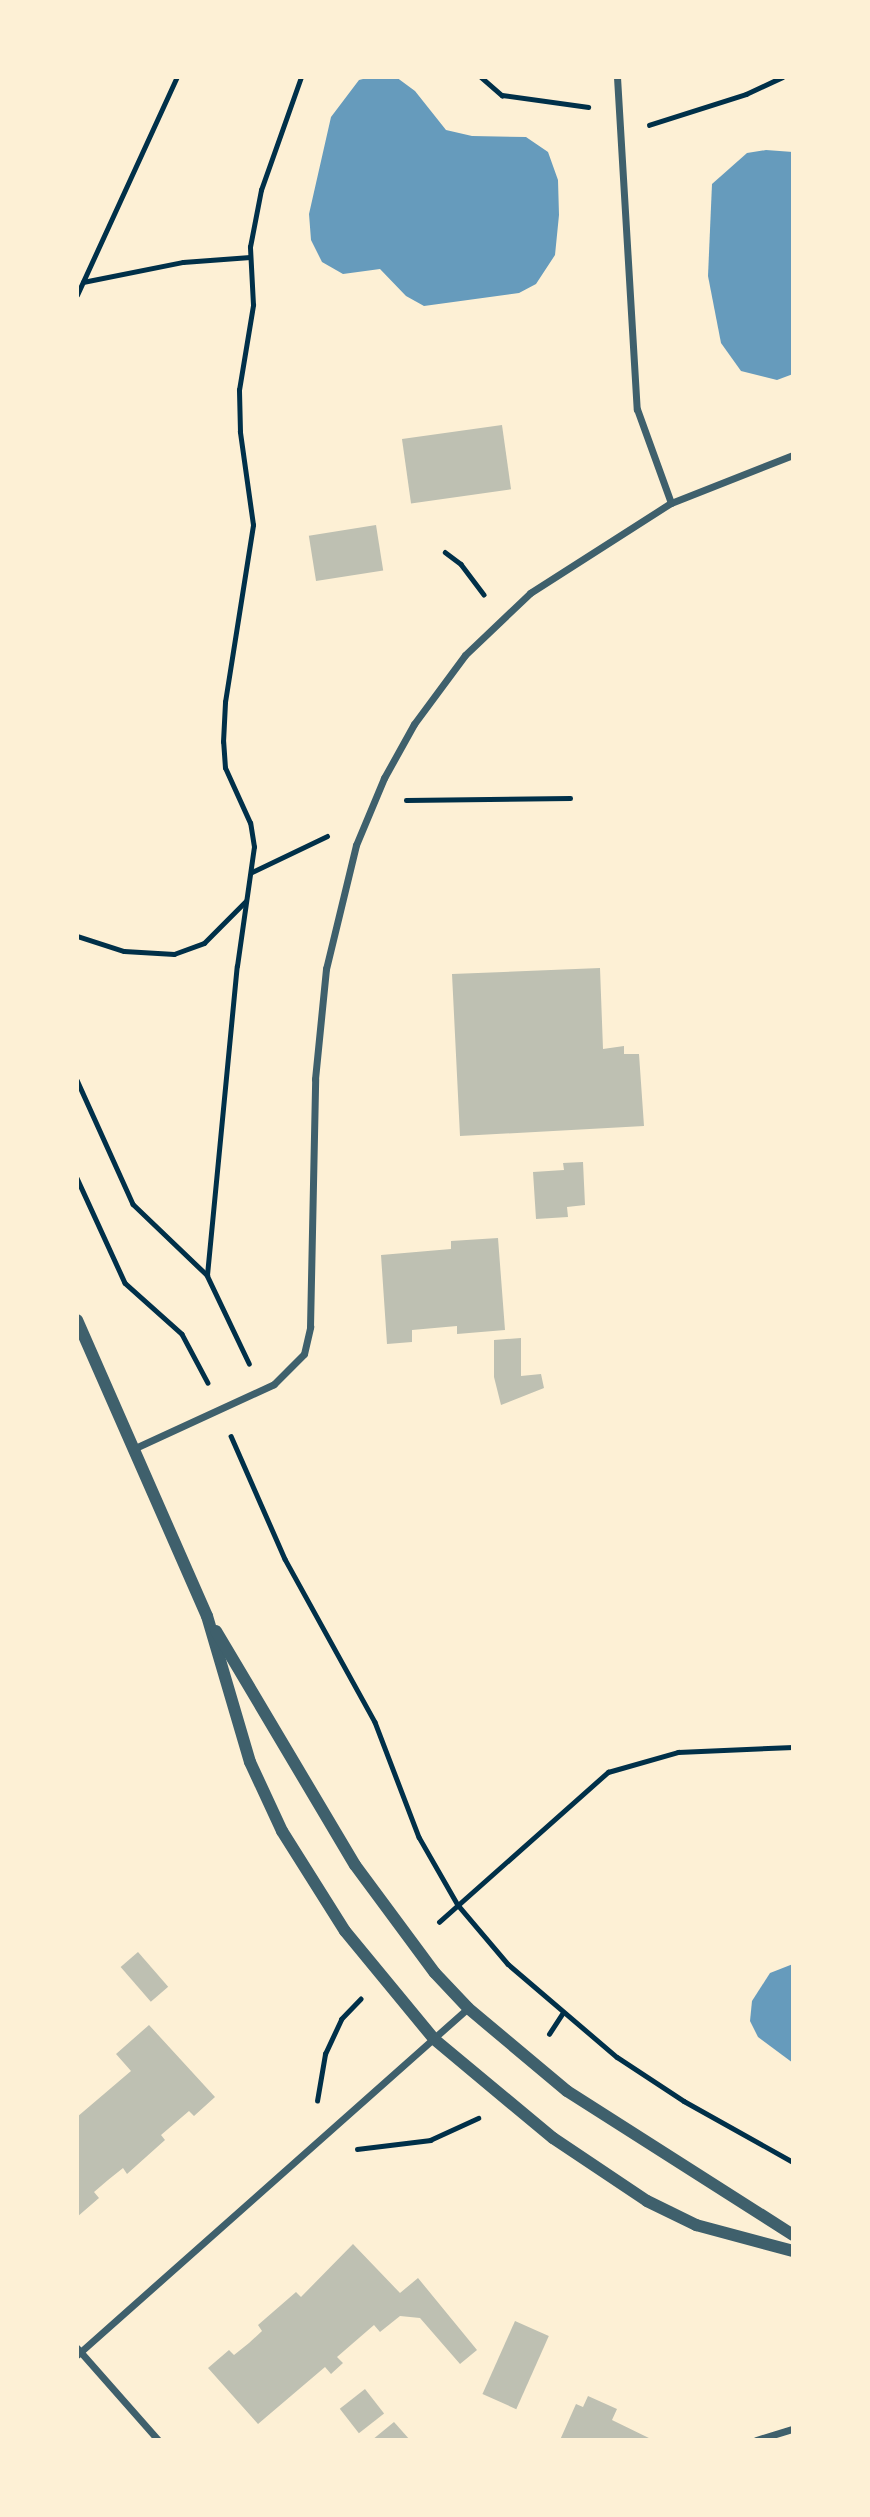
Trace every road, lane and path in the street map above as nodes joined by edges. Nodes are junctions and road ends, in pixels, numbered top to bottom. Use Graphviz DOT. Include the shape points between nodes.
graph roads {
  1 [pos="177,77"];
  2 [pos="302,77"];
  3 [pos="617,77"];
  4 [pos="250,257"];
  5 [pos="83,282"];
  6 [pos="77,295"];
  7 [pos="793,455"];
  8 [pos="671,503"];
  9 [pos="445,552"];
  10 [pos="501,617"];
  11 [pos="570,798"];
  12 [pos="374,801"];
  13 [pos="368,815"];
  14 [pos="252,872"];
  15 [pos="247,900"];
  16 [pos="77,936"];
  17 [pos="77,1080"];
  18 [pos="77,1178"];
  19 [pos="207,1275"];
  20 [pos="77,1320"];
  21 [pos="262,1390"];
  22 [pos="220,1410"];
  23 [pos="134,1449"];
  24 [pos="207,1616"];
  25 [pos="793,1747"];
  26 [pos="458,1905"];
  27 [pos="413,1944"];
  28 [pos="380,1976"];
  29 [pos="468,2008"];
  30 [pos="562,2014"];
  31 [pos="434,2039"];
  32 [pos="530,2062"];
  33 [pos="501,2097"];
  34 [pos="313,2146"];
  35 [pos="793,2162"];
  36 [pos="793,2235"];
  37 [pos="793,2251"];
  38 [pos="78,2351"];
  39 [pos="793,2429"];
  40 [pos="158,2440"];
  41 [pos="756,2440"];
  1 -- 5 [label="path"];
  2 -- 4 [label="path" via="261,191"];
  3 -- 8 [label="street" via="637,409"];
  4 -- 5 [label="path" via="183,262"];
  4 -- 14 [label="path" via="253,305 239,390 253,525 223,742 225,768 250,823"];
  5 -- 6 [label="path"];
  7 -- 8 [label="street"];
  8 -- 10 [label="street" via="530,593"];
  9 -- 10 [label="path" via="461,564"];
  10 -- 12 [label="street" via="430,700"];
  11 -- 12 [label="path"];
  12 -- 13 [label="street"];
  13 -- 14 [label="path"];
  13 -- 21 [label="street" via="344,887 324,991 314,1102 308,1341 295,1368"];
  14 -- 15 [label="path"];
  15 -- 16 [label="path" via="204,943 174,954 124,951"];
  15 -- 19 [label="path"];
  17 -- 19 [label="path" via="133,1204"];
  18 -- 22 [label="path" via="125,1283 182,1334"];
  19 -- 21 [label="path"];
  20 -- 23 [label="street"];
  21 -- 22 [label="street"];
  22 -- 23 [label="street"];
  22 -- 26 [label="path" via="285,1559 385,1743 423,1847"];
  23 -- 24 [label="street"];
  24 -- 27 [label="street" via="285,1740 327,1821"];
  24 -- 28 [label="street" via="250,1762 282,1831 315,1888"];
  25 -- 26 [label="path" via="678,1752 608,1772"];
  26 -- 27 [label="path"];
  26 -- 30 [label="path" via="508,1964"];
  27 -- 29 [label="street"];
  28 -- 31 [label="street"];
  28 -- 34 [label="path" via="341,2019 325,2054"];
  29 -- 31 [label="street"];
  29 -- 32 [label="street"];
  30 -- 32 [label="path"];
  30 -- 35 [label="path" via="684,2101"];
  31 -- 33 [label="street"];
  31 -- 34 [label="street"];
  32 -- 36 [label="street" via="643,2143"];
  33 -- 34 [label="path" via="476,2120 430,2140 379,2150"];
  33 -- 37 [label="street" via="647,2200 696,2225"];
  34 -- 38 [label="street"];
  38 -- 40 [label="street"];
  39 -- 41 [label="street"];
}
